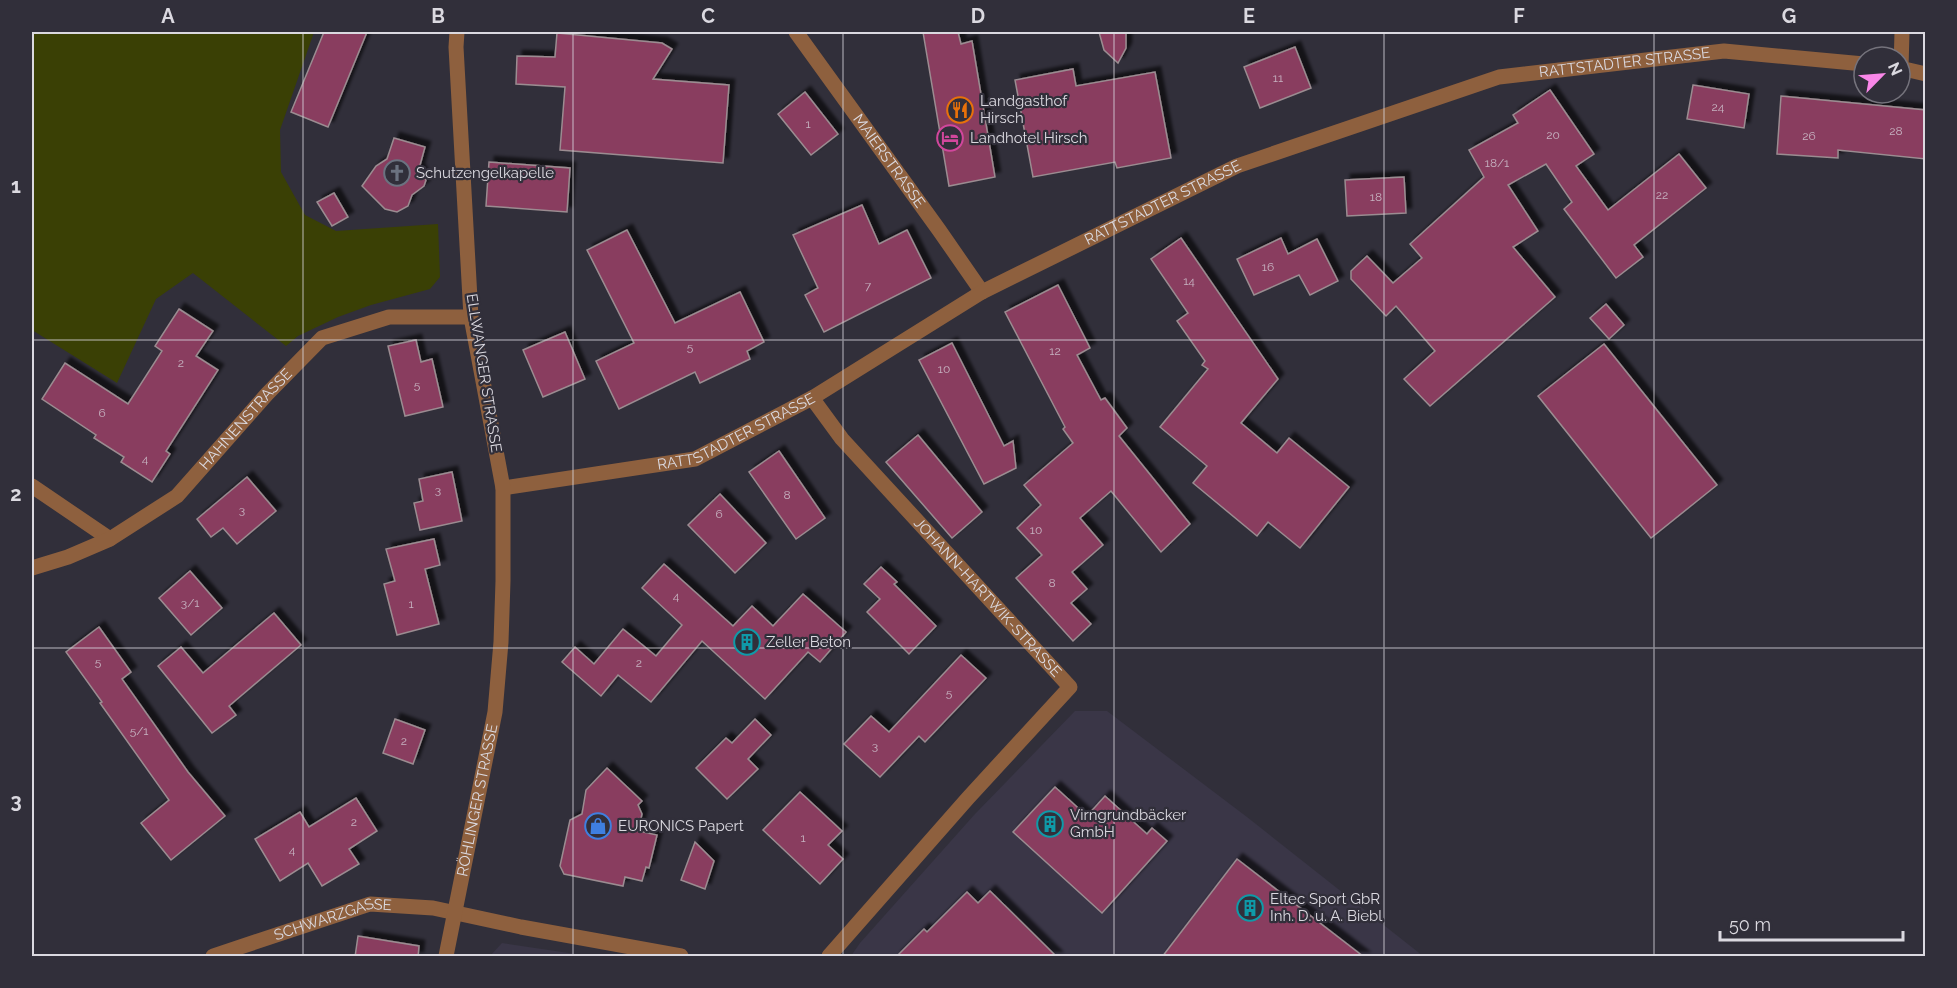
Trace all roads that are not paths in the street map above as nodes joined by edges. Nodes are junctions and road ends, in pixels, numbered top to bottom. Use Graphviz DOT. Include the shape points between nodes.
graph roads {
  1 [pos="457,32"];
  2 [pos="796,32"];
  3 [pos="1852,63"];
  4 [pos="982,292"];
  5 [pos="471,317"];
  6 [pos="812,398"];
  7 [pos="32,486"];
  8 [pos="503,488"];
  9 [pos="110,539"];
  10 [pos="32,568"];
  11 [pos="501,642"];
  12 [pos="455,912"];
  13 [pos="213,957"];
  14 [pos="446,957"];
  15 [pos="681,957"];
  16 [pos="829,957"];
  1 -- 5 [label="street, ELLWANGER STRASSE"];
  2 -- 4 [label="street, MAIERSTRASSE"];
  3 -- 4 [label="street, RATTSTADTER STRASSE" via="1724,51 1499,77 1237,166"];
  4 -- 6 [label="street, RATTSTADTER STRASSE"];
  5 -- 8 [label="street, ELLWANGER STRASSE"];
  5 -- 9 [label="street, HAHNENSTRASSE" via="389,317 322,338 177,496"];
  6 -- 8 [label="street, RATTSTADTER STRASSE" via="695,459"];
  6 -- 16 [label="street, JOHANN-HARTWIK-STRASSE" via="842,439 1070,687"];
  7 -- 9 [label="street"];
  8 -- 11 [label="street, ELLWANGER STRASSE"];
  9 -- 10 [label="street, HAHNENSTRASSE"];
  11 -- 12 [label="street, RÖHLINGER STRASSE" via="495,712"];
  12 -- 13 [label="street, SCHWARZGASSE" via="370,904"];
  12 -- 14 [label="street, RÖHLINGER STRASSE"];
  12 -- 15 [label="street, SCHWARZGASSE"];
}
